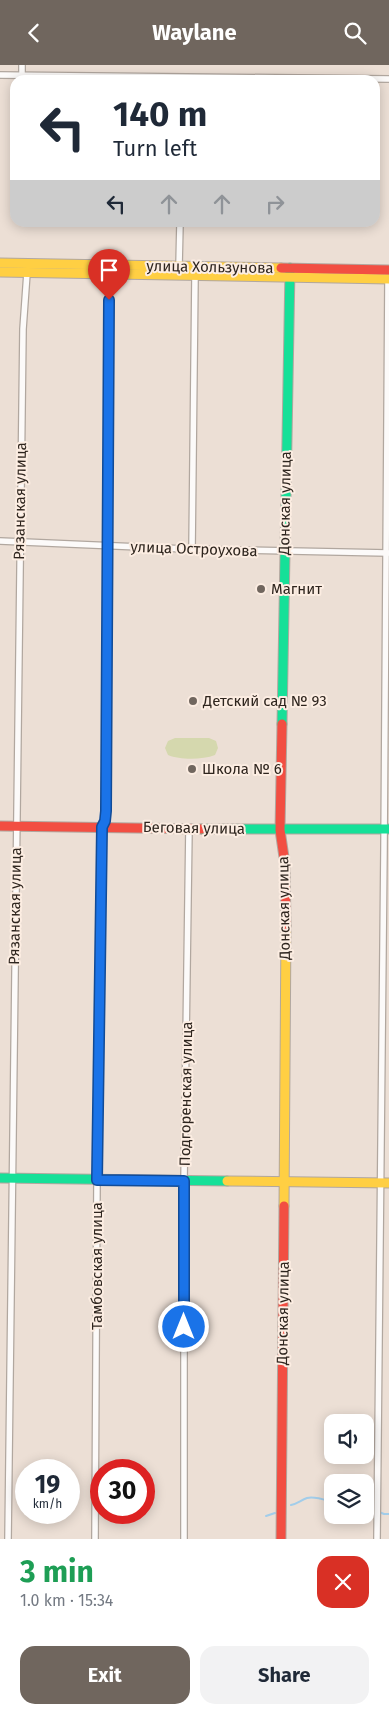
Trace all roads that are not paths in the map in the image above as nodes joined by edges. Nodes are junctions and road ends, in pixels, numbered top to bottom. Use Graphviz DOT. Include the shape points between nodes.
graph roads {
  1 [pos="22,65"];
  2 [pos="0,75"];
  3 [pos="22,75"];
  4 [pos="180,227"];
  5 [pos="0,263"];
  6 [pos="179,266"];
  7 [pos="0,272"];
  8 [pos="289,272"];
  9 [pos="27,273"];
  10 [pos="109,274"];
  11 [pos="195,275"];
  12 [pos="389,276"];
  13 [pos="0,541"];
  14 [pos="20,541"];
  15 [pos="108,547"];
  16 [pos="192,550"];
  17 [pos="284,551"];
  18 [pos="387,553"];
  19 [pos="0,826"];
  20 [pos="16,826"];
  21 [pos="102,827"];
  22 [pos="189,828"];
  23 [pos="280,829"];
  24 [pos="387,829"];
  25 [pos="0,1179"];
  26 [pos="12,1179"];
  27 [pos="97,1180"];
  28 [pos="184,1181"];
  29 [pos="284,1182"];
  30 [pos="384,1183"];
  31 [pos="8,1539"];
  32 [pos="95,1539"];
  33 [pos="184,1539"];
  34 [pos="281,1539"];
  35 [pos="377,1539"];
  1 -- 3 [label="street"];
  2 -- 3 [label="street"];
  4 -- 6 [label="street"];
  5 -- 6 [label="street, улица Хользунова"];
  6 -- 8 [label="street, улица Хользунова"];
  7 -- 9 [label="street, улица Хользунова"];
  8 -- 11 [label="street, улица Хользунова"];
  8 -- 12 [label="street, улица Хользунова"];
  8 -- 17 [label="street, Донская улица"];
  9 -- 10 [label="street, улица Хользунова"];
  9 -- 14 [label="street, Рязанская улица" via="23,329"];
  10 -- 11 [label="street, улица Хользунова"];
  10 -- 15 [label="street, Тамбовская улица"];
  11 -- 16 [label="street"];
  12 -- 18 [label="street"];
  13 -- 14 [label="street, улица Остроухова"];
  14 -- 15 [label="street, улица Остроухова"];
  14 -- 20 [label="street, Рязанская улица"];
  15 -- 16 [label="street, улица Остроухова"];
  15 -- 21 [label="street, Тамбовская улица" via="106,811"];
  16 -- 17 [label="street, улица Остроухова"];
  17 -- 18 [label="street, улица Остроухова"];
  17 -- 23 [label="street, Донская улица"];
  18 -- 24 [label="street"];
  19 -- 20 [label="street, Беговая улица"];
  20 -- 21 [label="street, Беговая улица"];
  20 -- 26 [label="street, Рязанская улица"];
  21 -- 22 [label="street, Беговая улица"];
  21 -- 27 [label="street, Тамбовская улица"];
  22 -- 23 [label="street, Беговая улица"];
  22 -- 28 [label="street, Подгоренская улица"];
  23 -- 24 [label="street, Беговая улица"];
  23 -- 29 [label="street, Донская улица" via="286,884"];
  24 -- 30 [label="street"];
  25 -- 26 [label="street"];
  26 -- 27 [label="street"];
  26 -- 31 [label="street, Рязанская улица"];
  27 -- 28 [label="street"];
  27 -- 32 [label="street, Тамбовская улица"];
  28 -- 29 [label="street"];
  28 -- 33 [label="street, Подгоренская улица"];
  29 -- 30 [label="street"];
  29 -- 34 [label="street, Донская улица"];
  30 -- 35 [label="street"];
}
